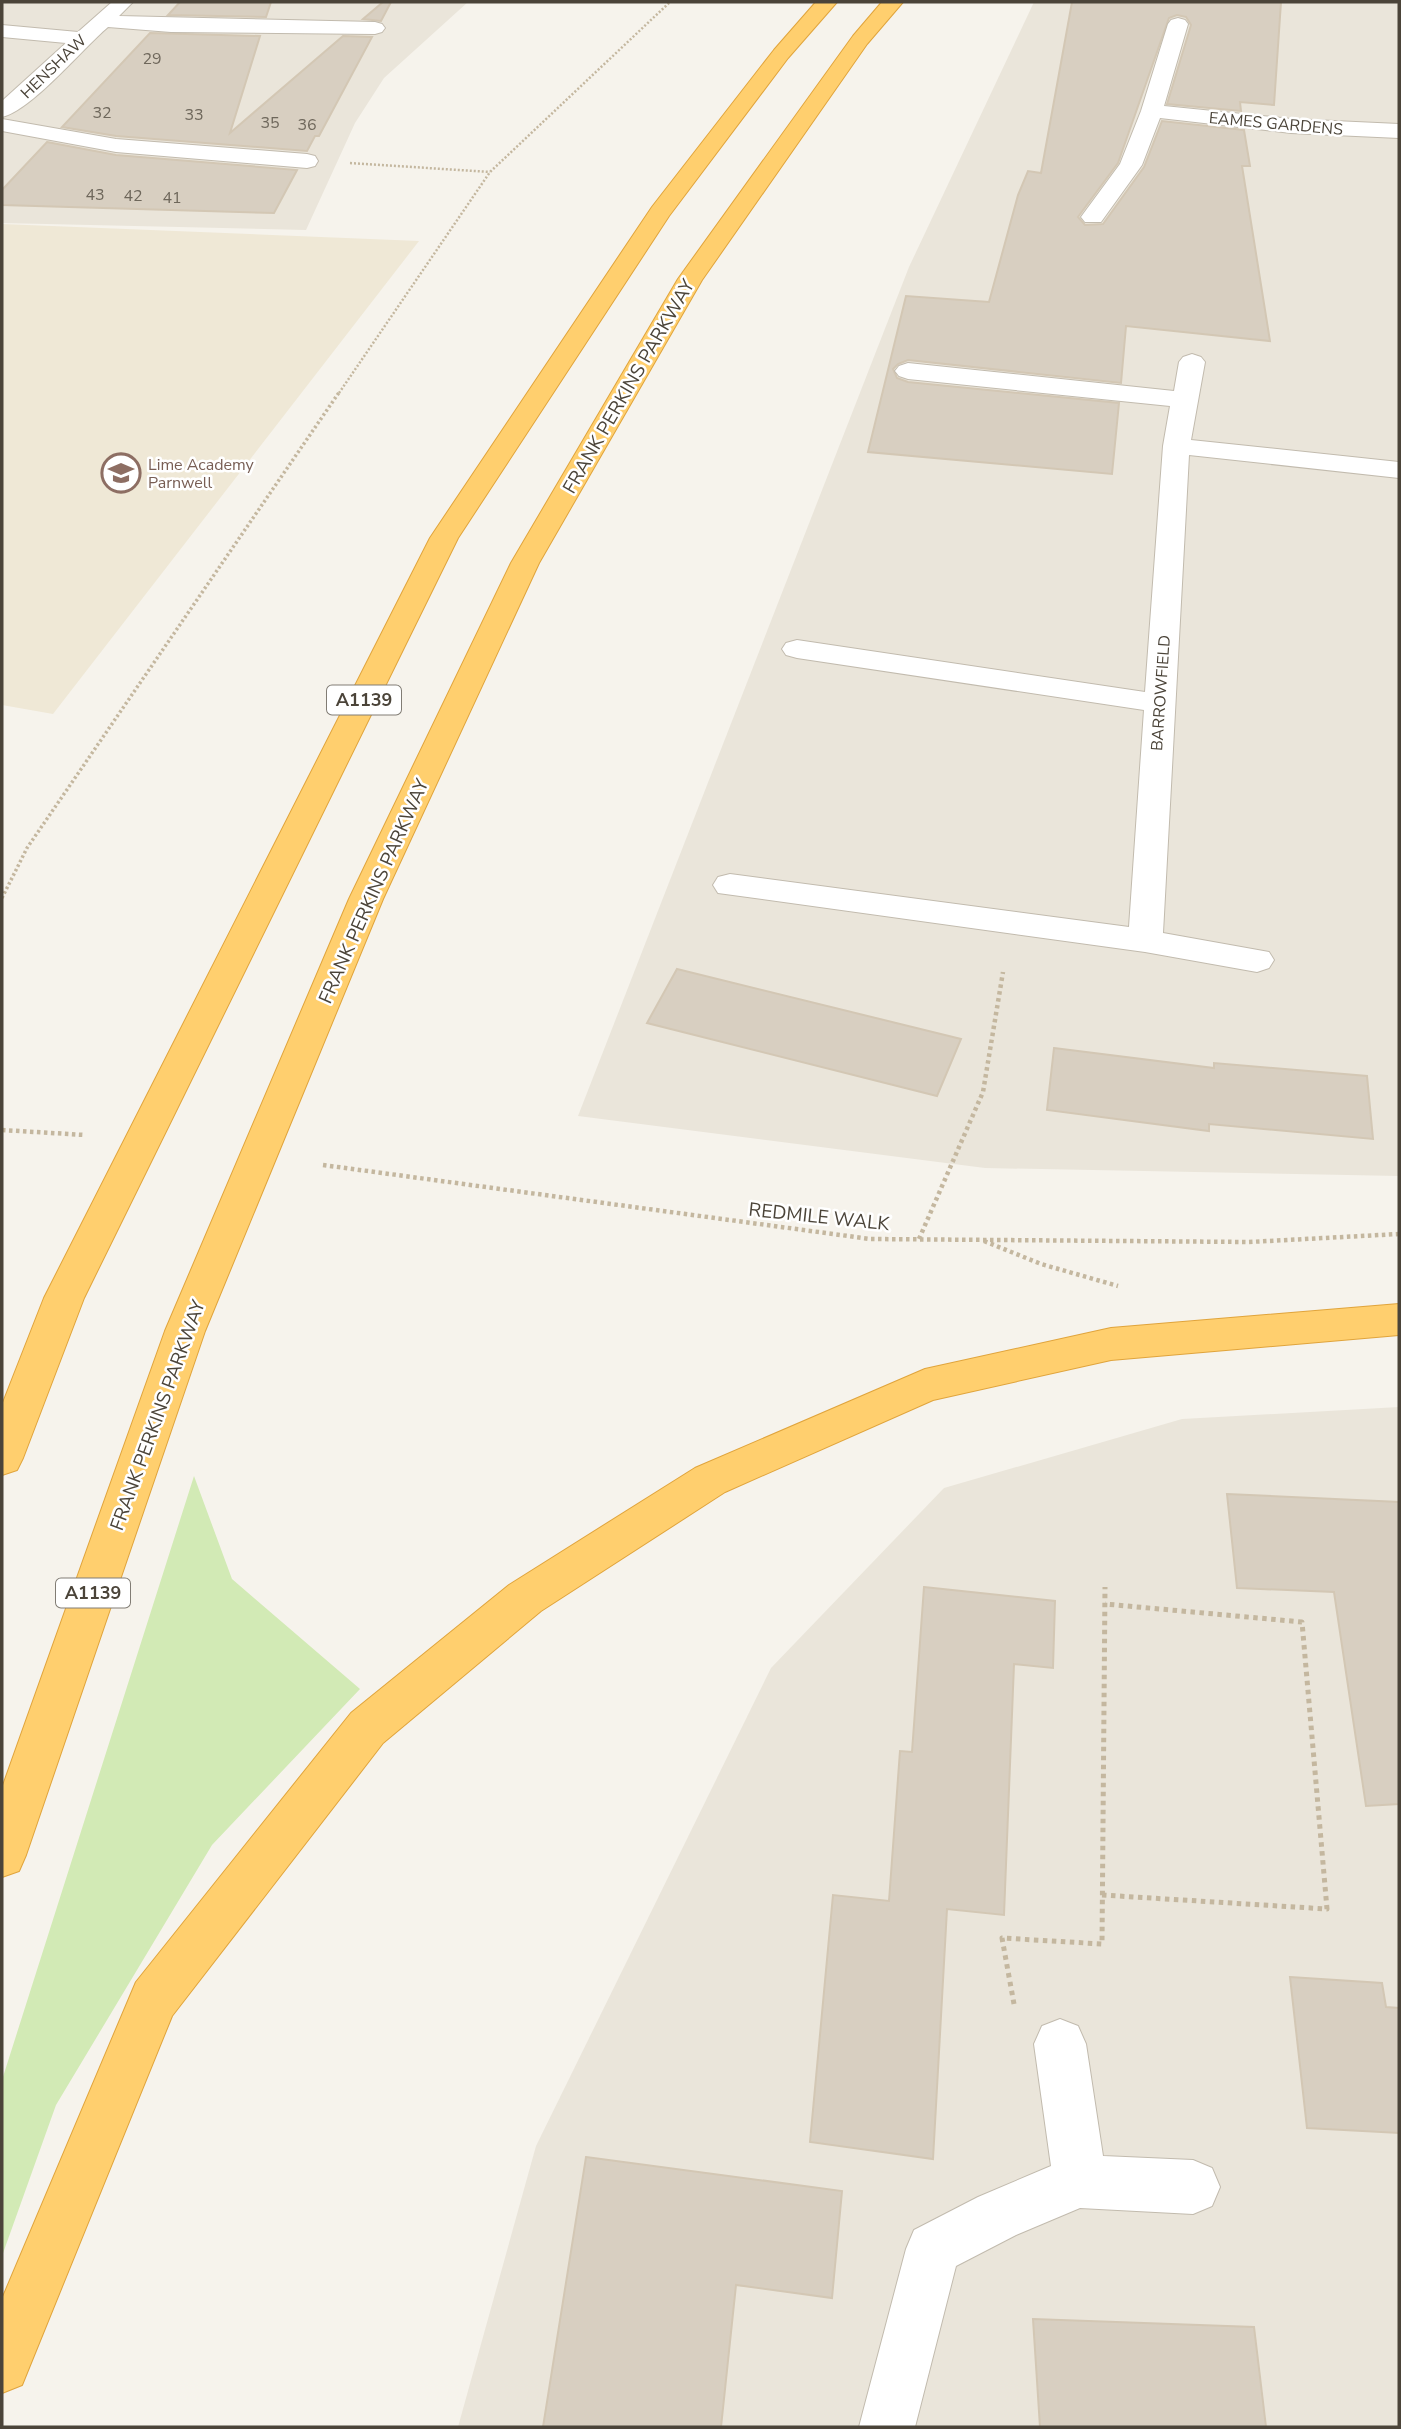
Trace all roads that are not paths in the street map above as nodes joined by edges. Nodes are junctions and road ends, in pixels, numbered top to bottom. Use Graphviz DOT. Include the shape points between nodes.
graph roads {
  1 [pos="123,2"];
  2 [pos="827,2"];
  3 [pos="893,2"];
  4 [pos="103,21"];
  5 [pos="1178,24"];
  6 [pos="375,28"];
  7 [pos="2,31"];
  8 [pos="81,38"];
  9 [pos="2,111"];
  10 [pos="1152,111"];
  11 [pos="2,125"];
  12 [pos="1399,131"];
  13 [pos="307,161"];
  14 [pos="1093,218"];
  15 [pos="1192,362"];
  16 [pos="908,371"];
  17 [pos="1184,400"];
  18 [pos="1176,446"];
  19 [pos="1399,470"];
  20 [pos="797,649"];
  21 [pos="1159,703"];
  22 [pos="730,885"];
  23 [pos="1145,941"];
  24 [pos="1257,960"];
  25 [pos="1399,1319"];
  26 [pos="2,1458"];
  27 [pos="2,1855"];
  28 [pos="1060,2044"];
  29 [pos="1080,2181"];
  30 [pos="1193,2187"];
  31 [pos="2,2365"];
  32 [pos="887,2427"];
  1 -- 4 [label="street, HENSHAW"];
  2 -- 26 [label="highway, A1139" via="781,54 660,212 444,538 64,1298"];
  3 -- 27 [label="highway, FRANK PERKINS PARKWAY / A1139" via="860,40 690,279 525,563 366,899 185,1331"];
  4 -- 6 [label="street, HENSHAW" via="136,25 310,17"];
  4 -- 8 [label="street, HENSHAW"];
  5 -- 10 [label="street"];
  7 -- 8 [label="street"];
  8 -- 9 [label="street, HENSHAW" via="44,77"];
  10 -- 12 [label="street, EAMES GARDENS" via="1291,126"];
  10 -- 14 [label="street" via="1131,165"];
  11 -- 13 [label="street" via="157,152"];
  15 -- 17 [label="street, BARROWFIELD"];
  16 -- 17 [label="street"];
  17 -- 18 [label="street, BARROWFIELD"];
  18 -- 19 [label="street"];
  18 -- 21 [label="street, BARROWFIELD"];
  20 -- 21 [label="street"];
  21 -- 23 [label="street, BARROWFIELD"];
  22 -- 23 [label="street"];
  23 -- 24 [label="street"];
  25 -- 31 [label="highway" via="1111,1344 925,1385 710,1480 525,1598 367,1728 154,1999"];
  28 -- 29 [label="street"];
  29 -- 30 [label="street"];
  29 -- 32 [label="street" via="933,2249"];
}
